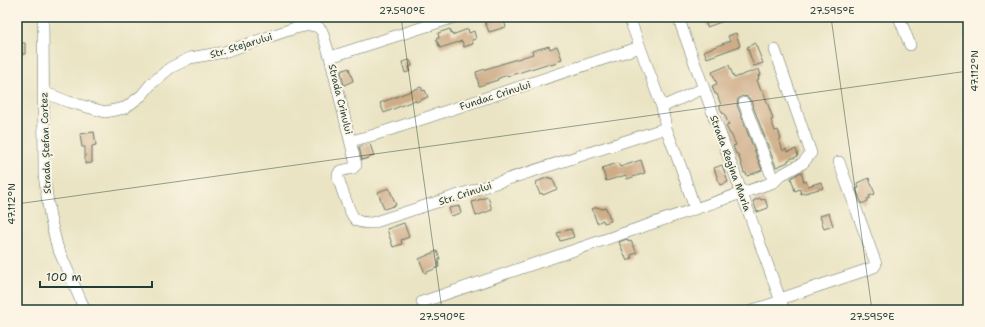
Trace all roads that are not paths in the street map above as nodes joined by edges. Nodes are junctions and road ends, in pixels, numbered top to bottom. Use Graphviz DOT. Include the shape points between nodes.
graph roads {
  1 [pos="43,17"];
  2 [pos="456,17"];
  3 [pos="629,17"];
  4 [pos="678,17"];
  5 [pos="899,17"];
  6 [pos="910,45"];
  7 [pos="640,47"];
  8 [pos="775,50"];
  9 [pos="330,57"];
  10 [pos="704,88"];
  11 [pos="43,92"];
  12 [pos="744,103"];
  13 [pos="662,106"];
  14 [pos="666,128"];
  15 [pos="351,140"];
  16 [pos="839,162"];
  17 [pos="774,182"];
  18 [pos="742,194"];
  19 [pos="695,209"];
  20 [pos="422,302"];
  21 [pos="782,303"];
  22 [pos="85,310"];
  23 [pos="754,310"];
  1 -- 11 [label="street, Strada Ștefan Cortez"];
  2 -- 9 [label="street"];
  3 -- 7 [label="street"];
  4 -- 10 [label="street, Strada Regina Maria"];
  5 -- 6 [label="street"];
  7 -- 13 [label="street"];
  7 -- 15 [label="street, Fundac Crinului" via="374,135"];
  8 -- 17 [label="street" via="811,153 803,163 781,175"];
  9 -- 11 [label="street, Str. Stejarului" via="322,31 310,25 224,52 190,58 170,68 125,108 105,112"];
  9 -- 15 [label="street, Strada Crinului"];
  10 -- 13 [label="street"];
  10 -- 18 [label="street, Strada Regina Maria"];
  11 -- 22 [label="street, Strada Ștefan Cortez" via="44,175 50,217 58,246"];
  12 -- 17 [label="street"];
  13 -- 14 [label="street"];
  14 -- 15 [label="street, Str. Crinului" via="372,223 363,223 355,219 338,178 340,171 356,165"];
  14 -- 19 [label="street"];
  16 -- 21 [label="street" via="876,264 869,270"];
  17 -- 18 [label="street"];
  18 -- 19 [label="street"];
  18 -- 21 [label="street, Strada Regina Maria"];
  19 -- 20 [label="street"];
  21 -- 23 [label="street"];
}
